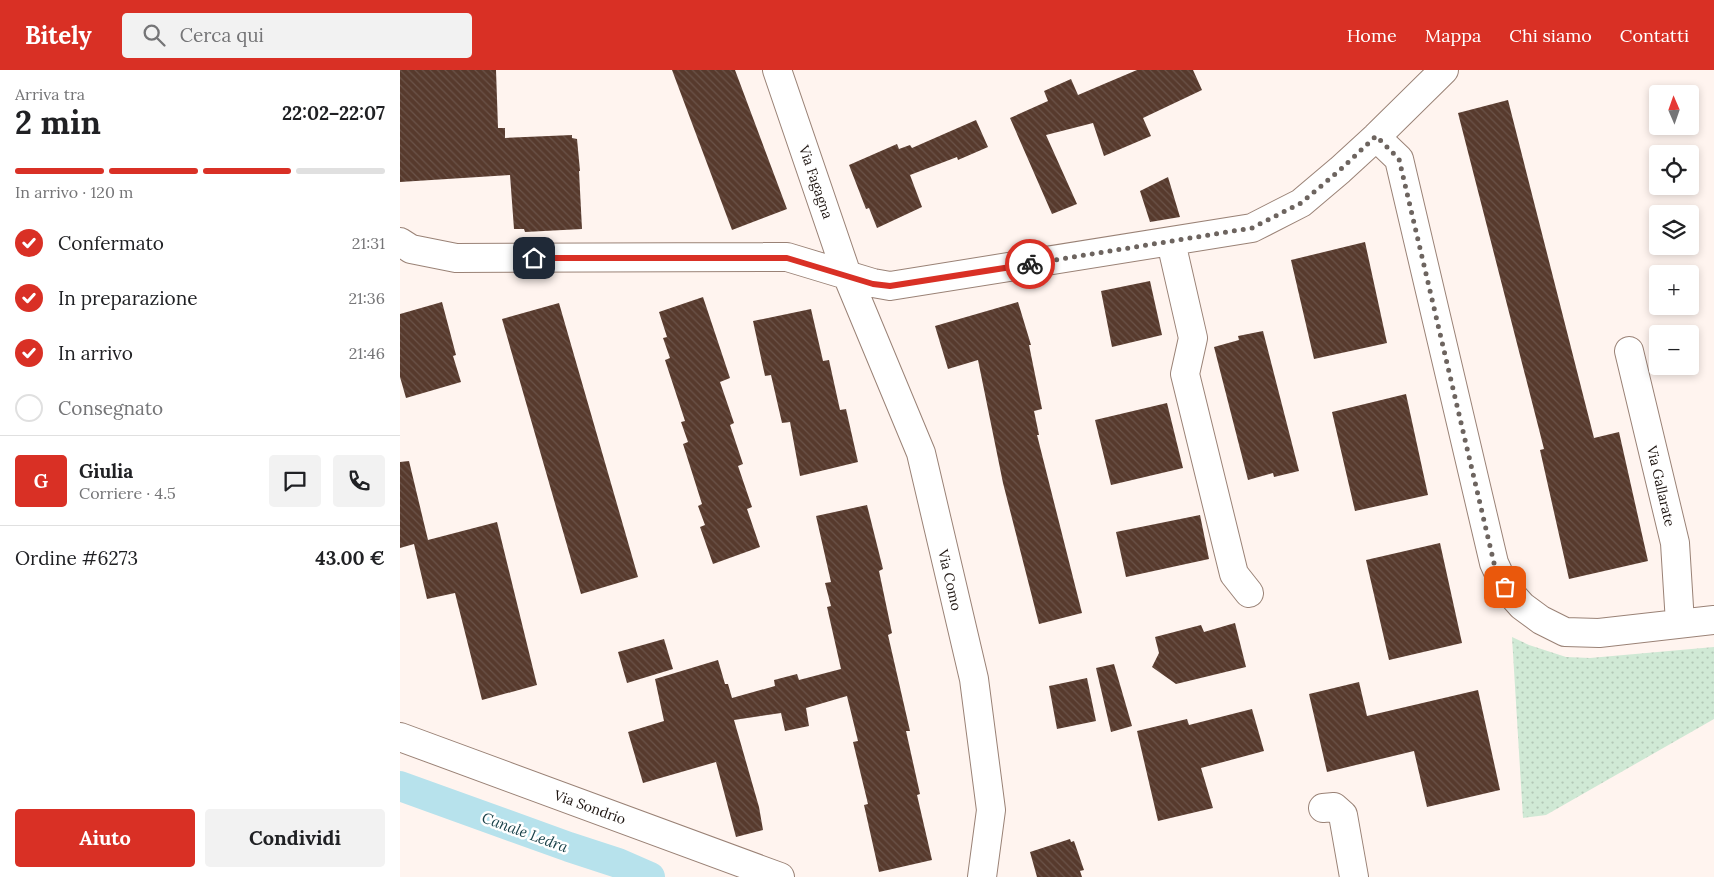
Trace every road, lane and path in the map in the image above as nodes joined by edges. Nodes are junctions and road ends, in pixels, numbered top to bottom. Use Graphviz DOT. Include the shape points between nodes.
graph roads {
  1 [pos="777,70"];
  2 [pos="1444,70"];
  3 [pos="1376,136"];
  4 [pos="400,242"];
  5 [pos="1171,242"];
  6 [pos="852,284"];
  7 [pos="1629,351"];
  8 [pos="1250,594"];
  9 [pos="1714,620"];
  10 [pos="1680,623"];
  11 [pos="400,737"];
  12 [pos="1323,808"];
  13 [pos="780,877"];
  14 [pos="982,877"];
  15 [pos="1354,877"];
  1 -- 6 [label="street, Via Fagagna"];
  2 -- 3 [label="street"];
  3 -- 5 [label="street" via="1301,203 1252,228"];
  3 -- 10 [label="street" via="1399,159 1494,563 1505,587 1528,611 1565,632 1599,633"];
  4 -- 6 [label="street" via="411,249 456,258 787,258"];
  5 -- 6 [label="street" via="890,286"];
  5 -- 8 [label="street" via="1194,338 1185,374 1234,574"];
  6 -- 14 [label="street, Via Como" via="921,453 974,679 991,810"];
  7 -- 10 [label="street, Via Gallarate" via="1675,543"];
  9 -- 10 [label="street"];
  11 -- 13 [label="street, Via Sondrio"];
  12 -- 15 [label="street" via="1334,807 1343,815"];
}
